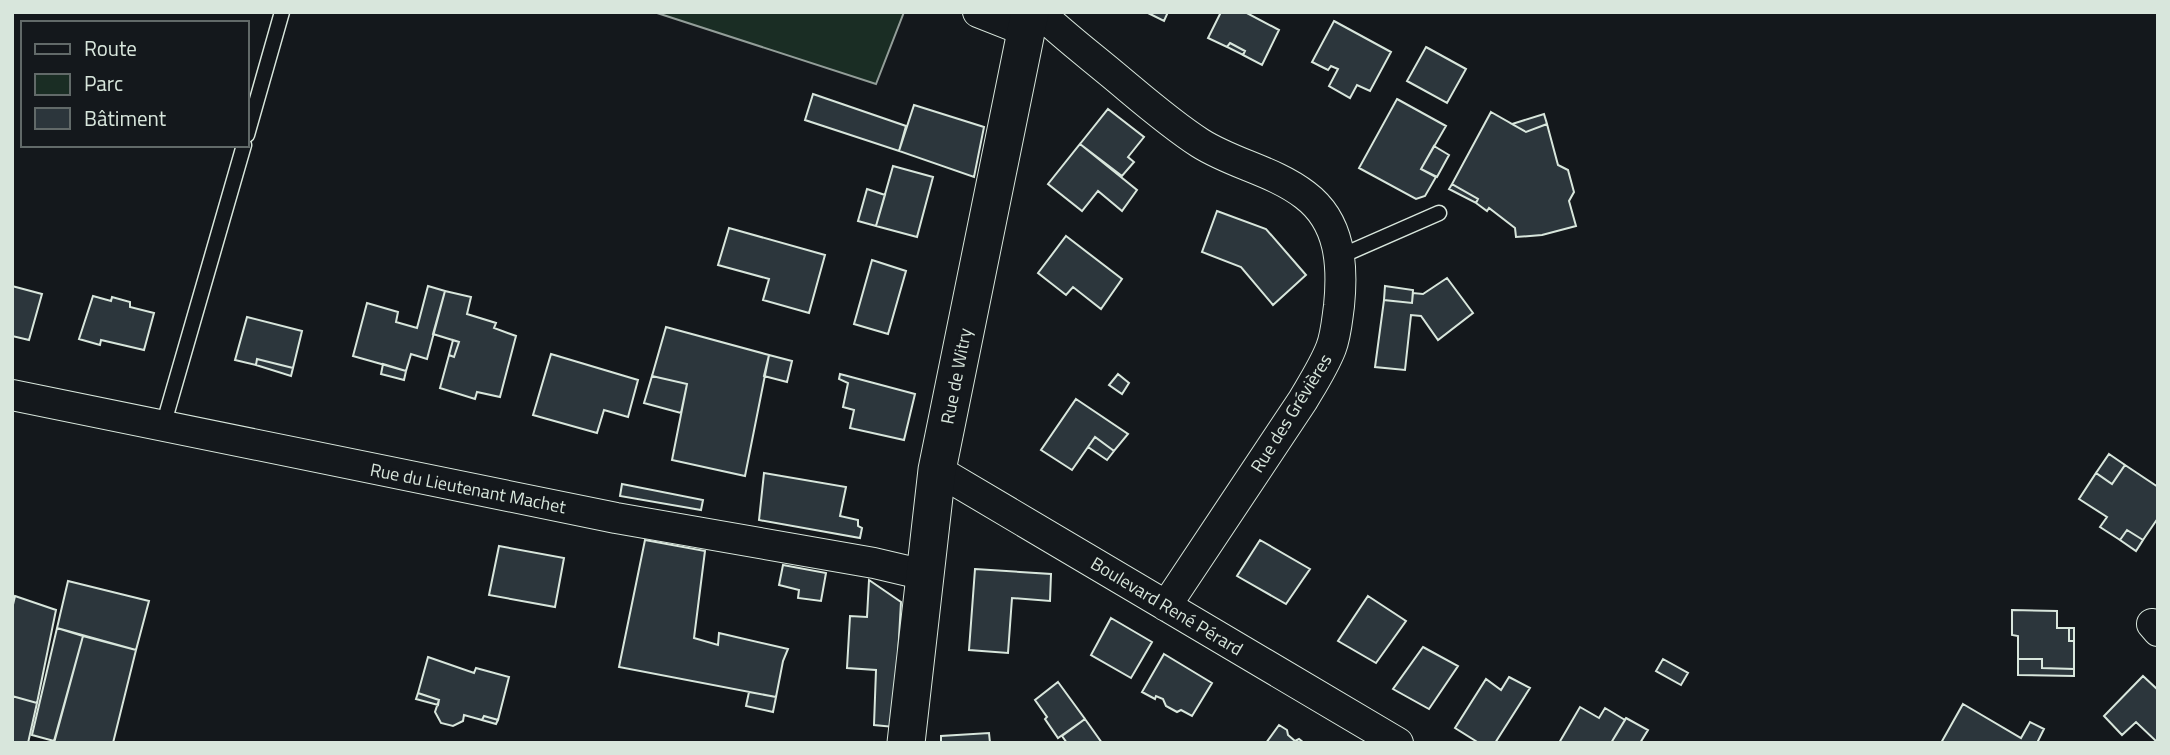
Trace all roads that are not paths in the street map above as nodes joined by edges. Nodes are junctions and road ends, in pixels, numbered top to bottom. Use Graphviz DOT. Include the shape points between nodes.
graph roads {
  1 [pos="282,12"];
  2 [pos="978,12"];
  3 [pos="1032,18"];
  4 [pos="248,131"];
  5 [pos="243,147"];
  6 [pos="1439,213"];
  7 [pos="1340,256"];
  8 [pos="12,395"];
  9 [pos="163,426"];
  10 [pos="937,470"];
  11 [pos="925,575"];
  12 [pos="1166,606"];
  13 [pos="906,743"];
  14 [pos="1398,743"];
  1 -- 4 [label="lane"];
  2 -- 3 [label="street, Rue des Grévières"];
  3 -- 7 [label="street, Rue des Grévières" via="1202,144 1284,181 1306,196 1322,211"];
  3 -- 10 [label="street, Rue de Witry"];
  5 -- 9 [label="lane"];
  6 -- 7 [label="lane"];
  7 -- 12 [label="street, Rue des Grévières" via="1337,318 1322,367"];
  8 -- 9 [label="street, Rue du Lieutenant Machet"];
  9 -- 11 [label="street, Rue du Lieutenant Machet"];
  10 -- 11 [label="street, Rue de Witry"];
  10 -- 12 [label="street, Boulevard René Pérard"];
  11 -- 13 [label="street, Rue de Witry"];
  12 -- 14 [label="street, Boulevard René Pérard"];
}
